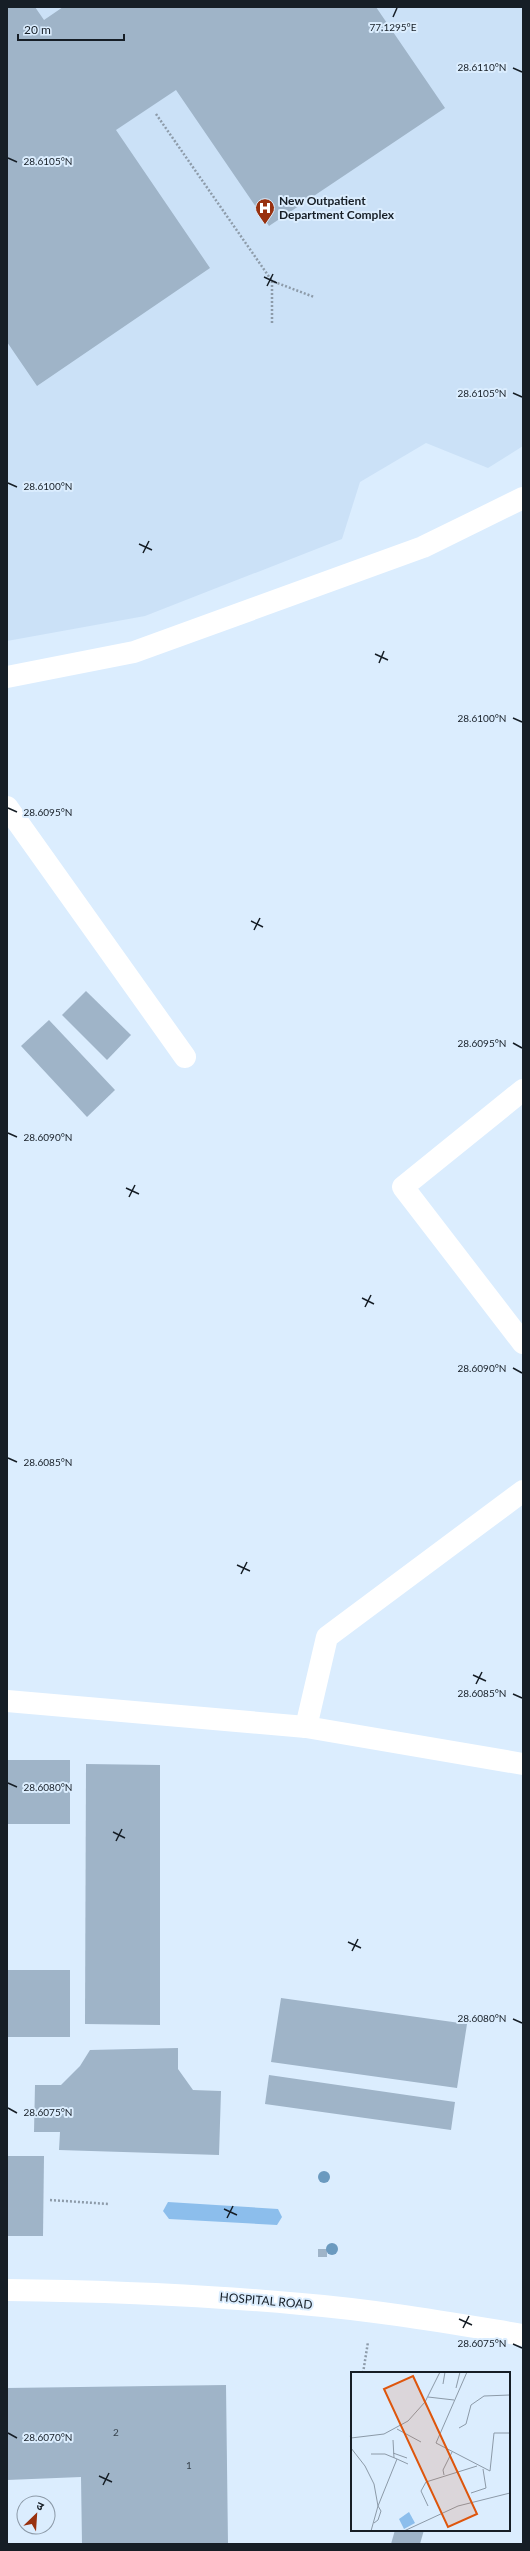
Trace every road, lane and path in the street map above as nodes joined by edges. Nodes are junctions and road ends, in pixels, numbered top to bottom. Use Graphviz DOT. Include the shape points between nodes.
graph roads {
  1 [pos="156,114"];
  2 [pos="272,281"];
  3 [pos="314,297"];
  4 [pos="272,322"];
  5 [pos="523,498"];
  6 [pos="7,677"];
  7 [pos="7,807"];
  8 [pos="185,1058"];
  9 [pos="523,1090"];
  10 [pos="523,1343"];
  11 [pos="523,1491"];
  12 [pos="7,1701"];
  13 [pos="306,1727"];
  14 [pos="523,1764"];
  15 [pos="50,2200"];
  16 [pos="110,2204"];
  17 [pos="7,2290"];
  18 [pos="523,2336"];
  1 -- 2 [label="path"];
  2 -- 3 [label="path"];
  2 -- 4 [label="path"];
  5 -- 6 [label="street" via="423,547 134,652"];
  7 -- 8 [label="street"];
  9 -- 10 [label="street" via="403,1186"];
  11 -- 13 [label="street" via="327,1637"];
  12 -- 13 [label="street"];
  13 -- 14 [label="street"];
  15 -- 16 [label="path"];
  17 -- 18 [label="street, HOSPITAL ROAD" via="127,2291 302,2304 374,2312"];
}
